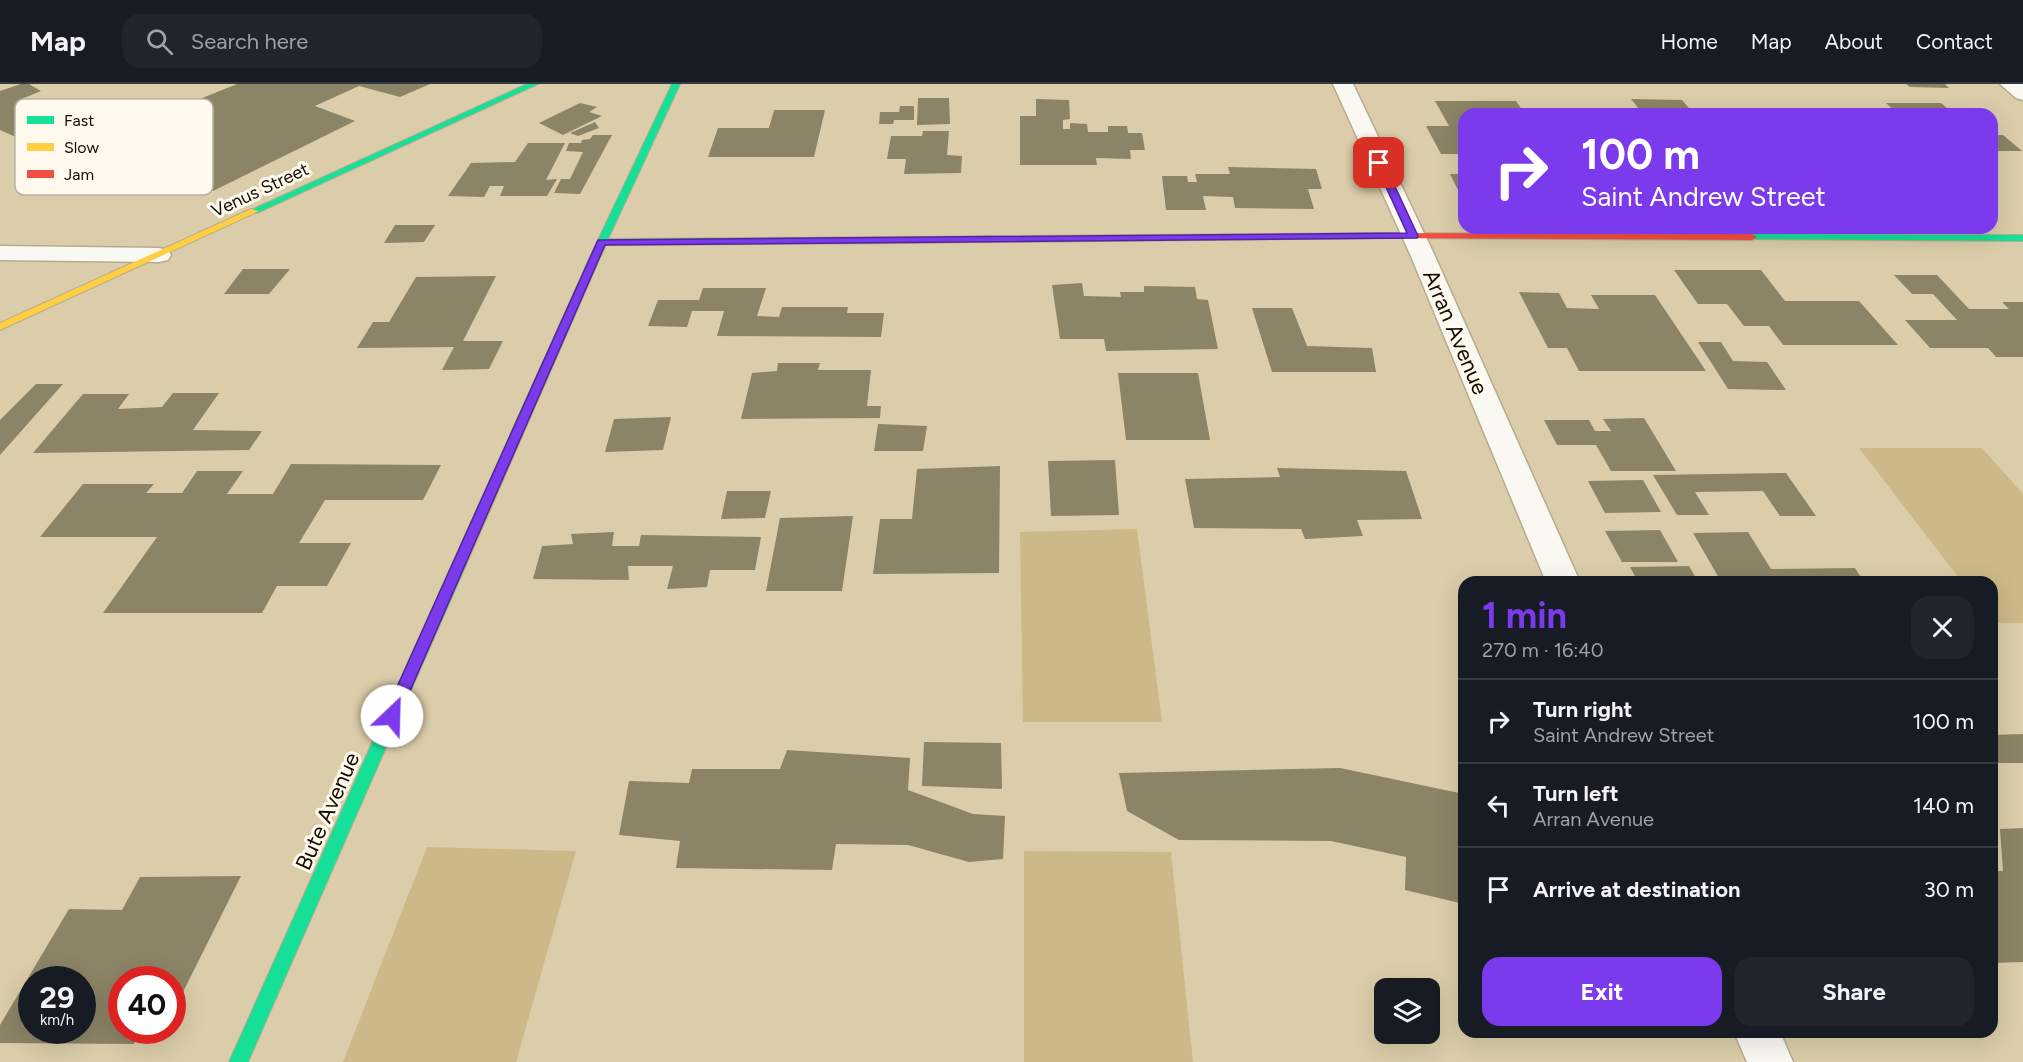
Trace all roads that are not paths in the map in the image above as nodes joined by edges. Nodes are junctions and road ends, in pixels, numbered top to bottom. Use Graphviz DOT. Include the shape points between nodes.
graph roads {
  1 [pos="534,84"];
  2 [pos="676,84"];
  3 [pos="1343,84"];
  4 [pos="2010,84"];
  5 [pos="2023,94"];
  6 [pos="1413,236"];
  7 [pos="2023,237"];
  8 [pos="602,242"];
  9 [pos="0,253"];
  10 [pos="159,255"];
  11 [pos="0,327"];
  12 [pos="1560,576"];
  13 [pos="1760,1038"];
  14 [pos="238,1062"];
  15 [pos="1770,1062"];
  1 -- 10 [label="street, Venus Street"];
  2 -- 8 [label="street, Bute Avenue"];
  3 -- 6 [label="street, Arran Avenue"];
  4 -- 5 [label="street"];
  6 -- 7 [label="street"];
  6 -- 8 [label="street"];
  6 -- 12 [label="street, Arran Avenue"];
  8 -- 14 [label="street, Bute Avenue"];
  9 -- 10 [label="street"];
  10 -- 11 [label="street, Venus Street"];
  13 -- 15 [label="street"];
}
